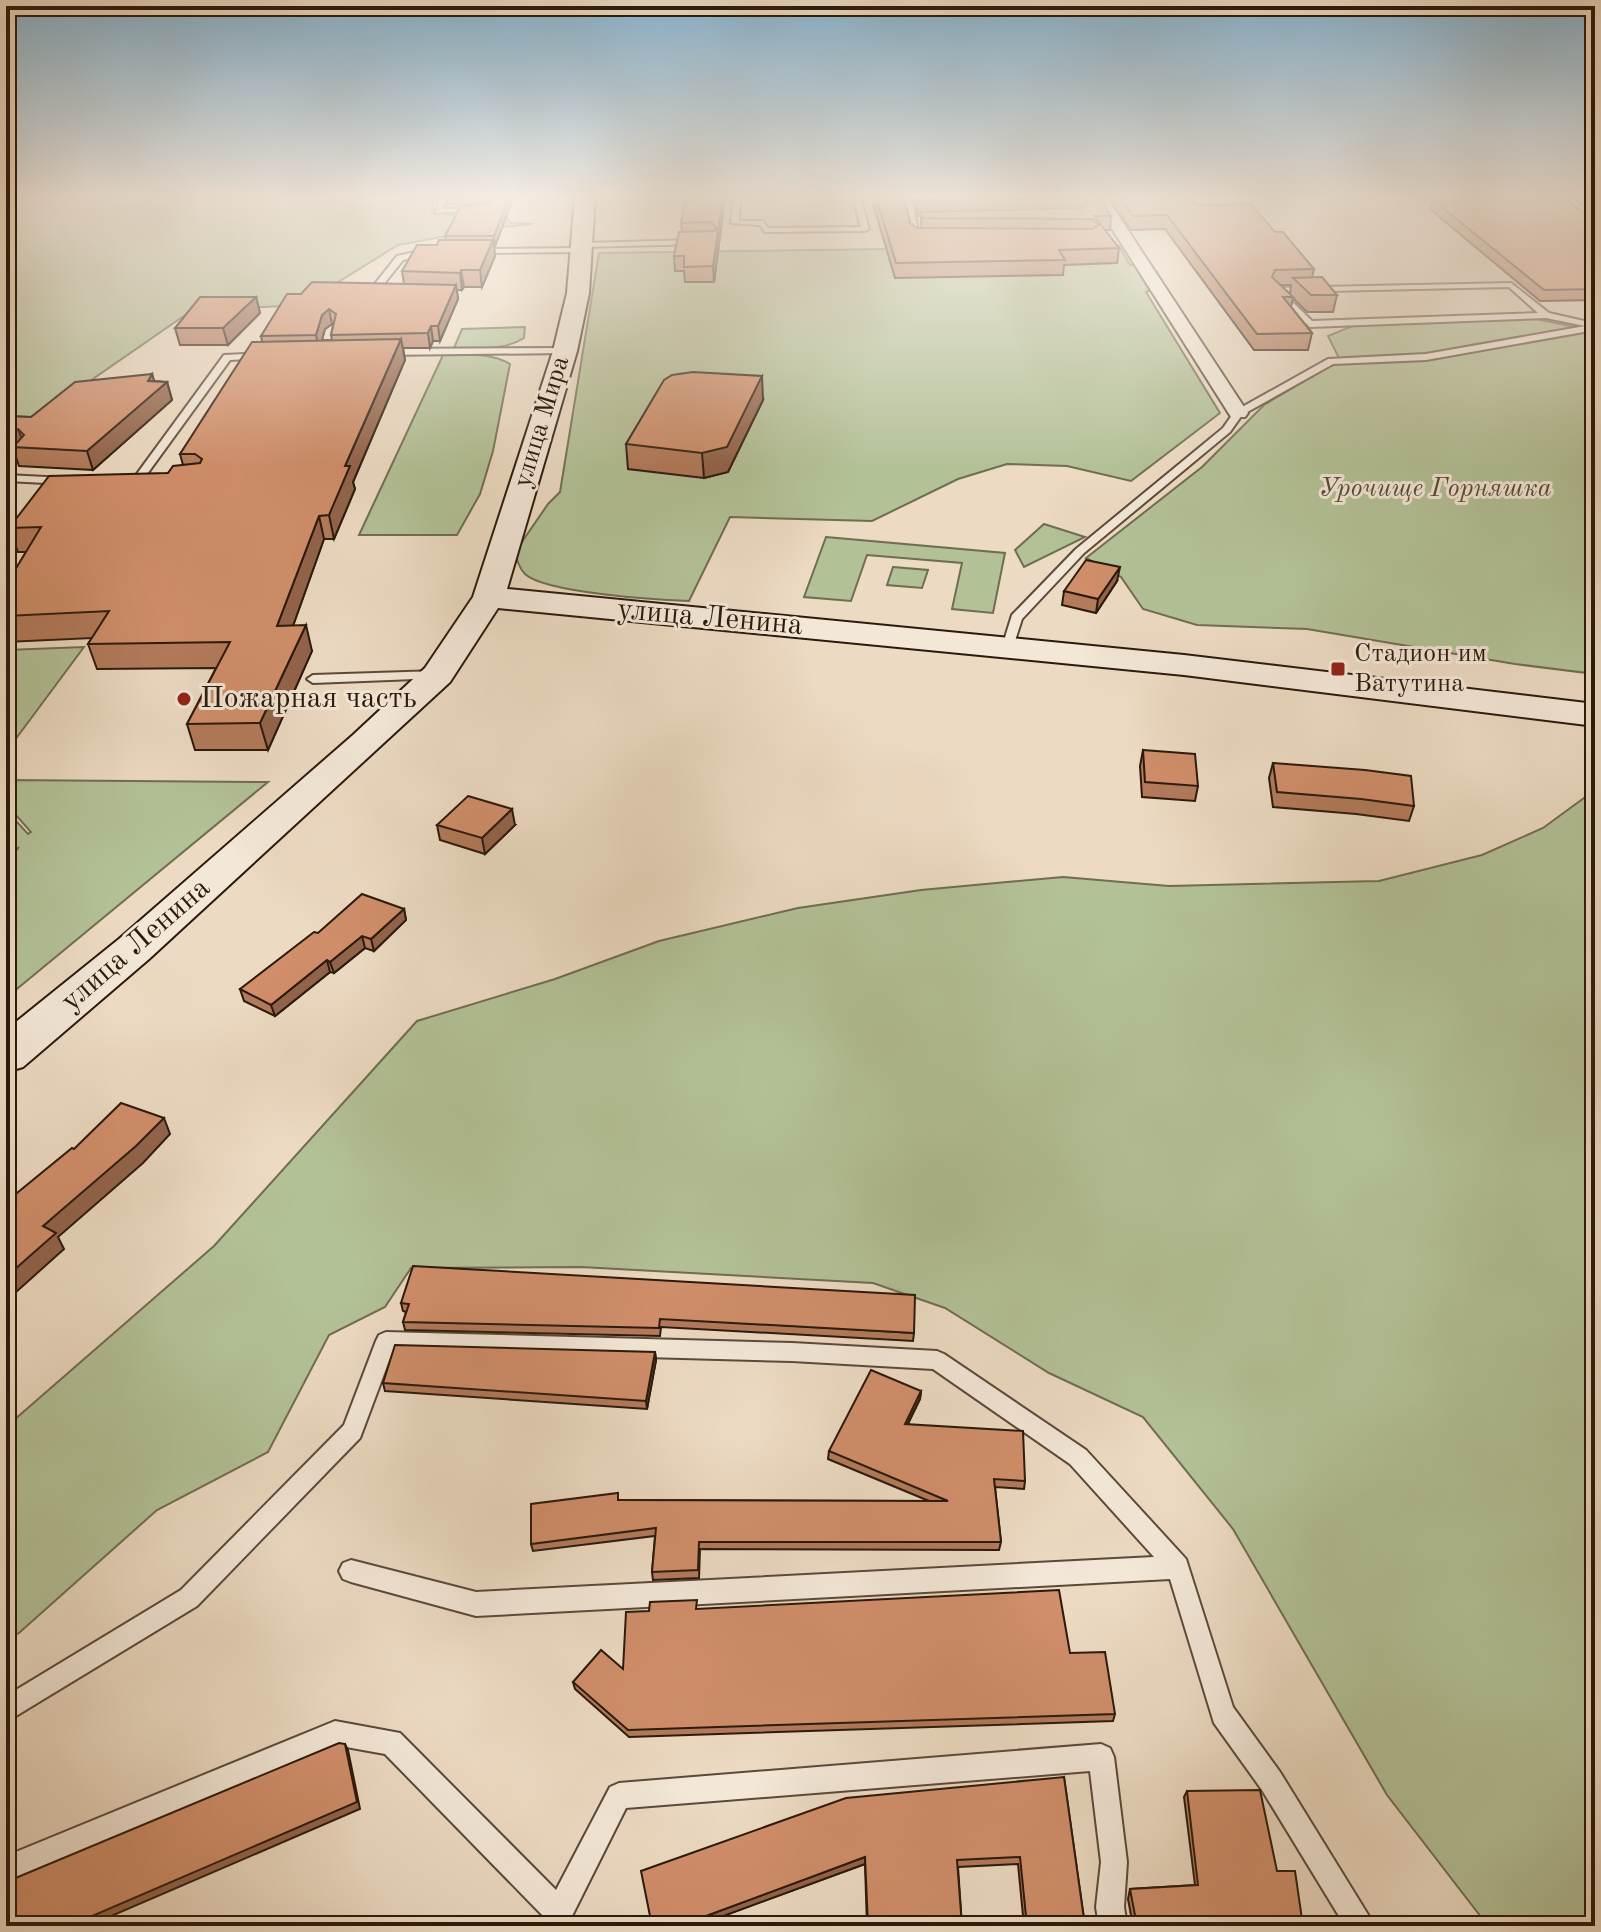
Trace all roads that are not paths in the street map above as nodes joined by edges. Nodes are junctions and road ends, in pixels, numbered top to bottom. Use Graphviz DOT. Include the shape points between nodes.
graph roads {
  1 [pos="377,287"];
  2 [pos="579,287"];
  3 [pos="1157,287"];
  4 [pos="1409,287"];
  5 [pos="1514,287"];
  6 [pos="387,292"];
  7 [pos="1546,315"];
  8 [pos="1595,327"];
  9 [pos="565,351"];
  10 [pos="373,352"];
  11 [pos="269,355"];
  12 [pos="1238,413"];
  13 [pos="6,478"];
  14 [pos="78,482"];
  15 [pos="121,483"];
  16 [pos="135,484"];
  17 [pos="161,484"];
  18 [pos="489,597"];
  19 [pos="1008,647"];
  20 [pos="438,675"];
  21 [pos="313,679"];
  22 [pos="1595,715"];
  23 [pos="6,1055"];
  24 [pos="1178,1567"];
  25 [pos="351,1571"];
  26 [pos="6,1710"];
  27 [pos="6,1869"];
  28 [pos="1113,1926"];
  29 [pos="1361,1926"];
  1 -- 6 [label="lane" via="373,292"];
  2 -- 9 [label="main road, улица Мира"];
  3 -- 12 [label="street"];
  4 -- 7 [label="lane" via="1275,290 1310,324"];
  5 -- 7 [label="lane"];
  7 -- 8 [label="lane"];
  8 -- 12 [label="lane" via="1426,357 1331,361"];
  9 -- 10 [label="lane"];
  9 -- 18 [label="main road, улица Мира"];
  11 -- 16 [label="lane" via="227,357"];
  12 -- 19 [label="lane" via="1227,430 1080,551 1016,618"];
  13 -- 14 [label="lane"];
  15 -- 16 [label="lane"];
  16 -- 17 [label="lane"];
  18 -- 19 [label="main road, улица Ленина"];
  18 -- 20 [label="main road, улица Ленина"];
  19 -- 22 [label="main road, улица Ленина"];
  20 -- 21 [label="lane"];
  20 -- 23 [label="main road, улица Ленина" via="134,949"];
  24 -- 25 [label="lane" via="476,1604"];
  24 -- 26 [label="lane" via="1078,1457 937,1360 386,1341 352,1431 189,1598"];
  24 -- 29 [label="lane" via="1223,1714"];
  27 -- 28 [label="lane" via="335,1733 391,1742 559,1912 619,1796 1101,1757 1114,1862"];
}
